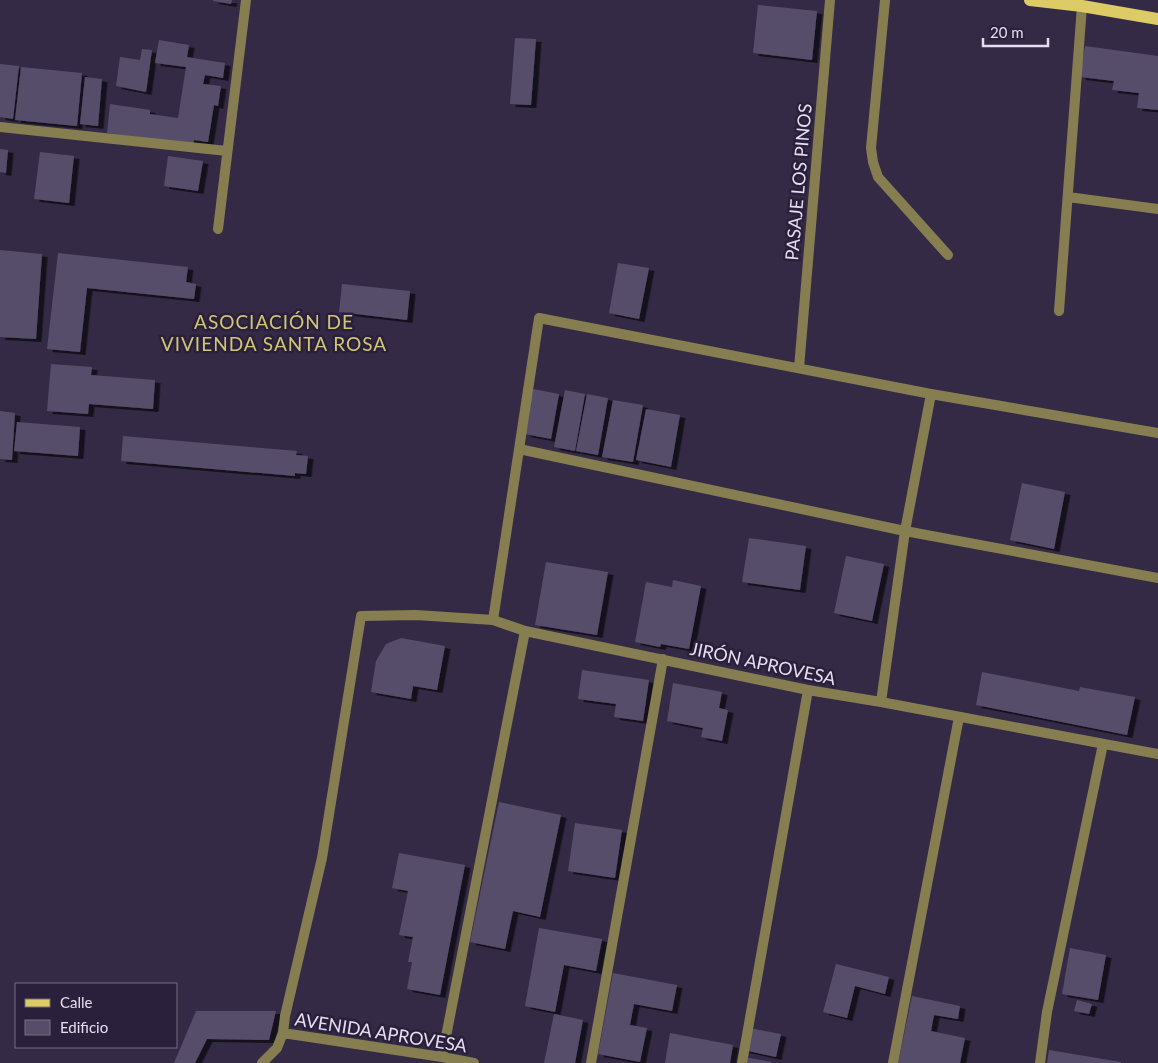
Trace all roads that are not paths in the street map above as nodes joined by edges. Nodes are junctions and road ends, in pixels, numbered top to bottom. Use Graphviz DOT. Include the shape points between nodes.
graph roads {
  1 [pos="246,0"];
  2 [pos="830,0"];
  3 [pos="885,0"];
  4 [pos="1030,0"];
  5 [pos="1082,6"];
  6 [pos="1158,19"];
  7 [pos="0,127"];
  8 [pos="227,151"];
  9 [pos="1068,197"];
  10 [pos="1158,209"];
  11 [pos="218,228"];
  12 [pos="948,255"];
  13 [pos="1059,311"];
  14 [pos="799,368"];
  15 [pos="931,394"];
  16 [pos="1158,433"];
  17 [pos="520,449"];
  18 [pos="905,531"];
  19 [pos="1158,578"];
  20 [pos="493,620"];
  21 [pos="525,631"];
  22 [pos="663,659"];
  23 [pos="808,690"];
  24 [pos="880,702"];
  25 [pos="959,717"];
  26 [pos="1103,744"];
  27 [pos="1158,754"];
  28 [pos="283,1033"];
  29 [pos="442,1057"];
  30 [pos="262,1063"];
  31 [pos="474,1063"];
  32 [pos="591,1063"];
  33 [pos="742,1063"];
  34 [pos="893,1063"];
  35 [pos="1040,1063"];
  1 -- 8 [label="street"];
  2 -- 14 [label="street, PASAJE LOS PINOS"];
  3 -- 12 [label="street" via="871,148 873,162 878,176"];
  4 -- 5 [label="main road"];
  5 -- 6 [label="main road"];
  5 -- 9 [label="street"];
  7 -- 8 [label="street"];
  8 -- 11 [label="street"];
  9 -- 10 [label="street"];
  9 -- 13 [label="street"];
  14 -- 15 [label="street"];
  14 -- 17 [label="street" via="539,318"];
  15 -- 16 [label="street"];
  15 -- 18 [label="street"];
  17 -- 18 [label="street"];
  17 -- 20 [label="street"];
  18 -- 19 [label="street"];
  18 -- 24 [label="street"];
  20 -- 21 [label="street, JIRÓN APROVESA"];
  20 -- 28 [label="street, JIRÓN APROVESA" via="416,615 361,616 322,858"];
  21 -- 22 [label="street, JIRÓN APROVESA"];
  21 -- 29 [label="street"];
  22 -- 23 [label="street, JIRÓN APROVESA"];
  22 -- 32 [label="street"];
  23 -- 24 [label="street, JIRÓN APROVESA"];
  23 -- 33 [label="street"];
  24 -- 25 [label="street, JIRÓN APROVESA"];
  25 -- 26 [label="street, JIRÓN APROVESA"];
  25 -- 34 [label="street"];
  26 -- 27 [label="street, JIRÓN APROVESA"];
  26 -- 35 [label="street" via="1047,1012"];
  28 -- 29 [label="street, AVENIDA APROVESA"];
  28 -- 30 [label="street" via="277,1048"];
  29 -- 31 [label="street, AVENIDA APROVESA"];
}
